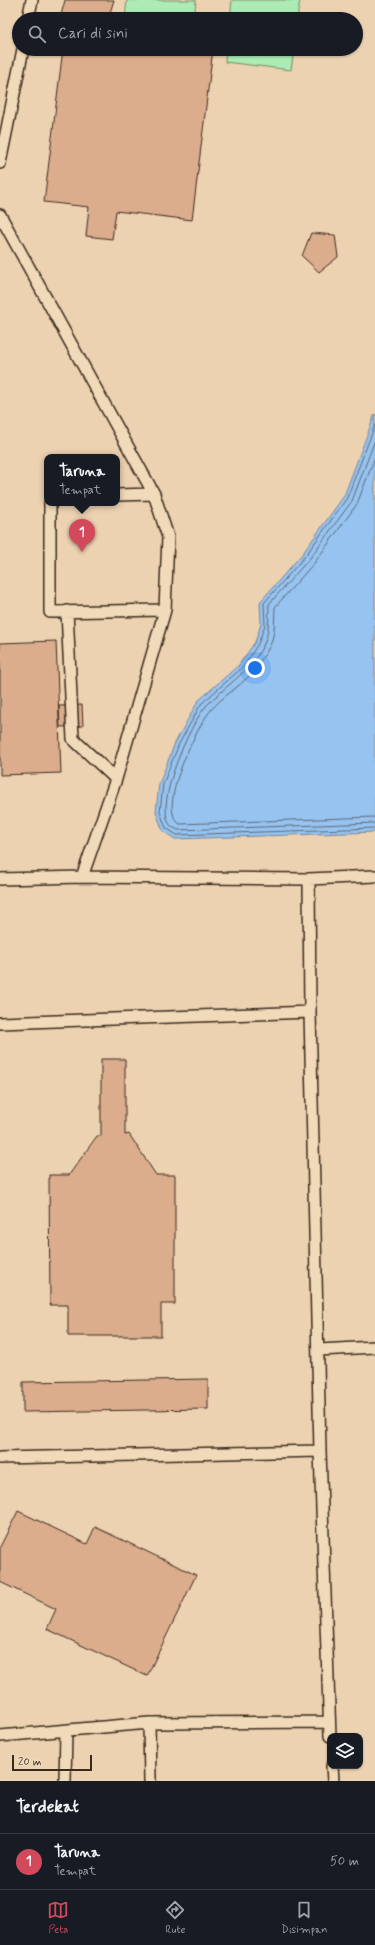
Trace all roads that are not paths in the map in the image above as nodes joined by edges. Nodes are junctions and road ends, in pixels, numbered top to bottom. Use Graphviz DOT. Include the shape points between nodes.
graph roads {
  1 [pos="32,0"];
  2 [pos="29,12"];
  3 [pos="21,56"];
  4 [pos="0,163"];
  5 [pos="0,215"];
  6 [pos="154,494"];
  7 [pos="120,495"];
  8 [pos="50,506"];
  9 [pos="166,610"];
  10 [pos="67,611"];
  11 [pos="116,779"];
  12 [pos="375,876"];
  13 [pos="82,877"];
  14 [pos="0,879"];
  15 [pos="309,879"];
  16 [pos="310,1012"];
  17 [pos="0,1023"];
  18 [pos="375,1347"];
  19 [pos="318,1350"];
  20 [pos="320,1452"];
  21 [pos="0,1458"];
  22 [pos="329,1722"];
  23 [pos="149,1723"];
  24 [pos="66,1731"];
  25 [pos="330,1733"];
  26 [pos="0,1736"];
  27 [pos="332,1769"];
  28 [pos="65,1781"];
  29 [pos="150,1781"];
  30 [pos="333,1781"];
  1 -- 2 [label="lane"];
  3 -- 4 [label="lane"];
  5 -- 6 [label="lane"];
  6 -- 7 [label="lane"];
  6 -- 9 [label="lane" via="168,537"];
  8 -- 10 [label="lane" via="50,612"];
  9 -- 10 [label="lane"];
  9 -- 11 [label="lane"];
  10 -- 11 [label="lane" via="73,739"];
  11 -- 13 [label="lane"];
  12 -- 15 [label="lane"];
  13 -- 14 [label="lane"];
  13 -- 15 [label="lane"];
  15 -- 16 [label="lane"];
  16 -- 17 [label="lane"];
  16 -- 19 [label="lane"];
  18 -- 19 [label="lane"];
  19 -- 20 [label="lane"];
  20 -- 21 [label="lane"];
  20 -- 22 [label="lane"];
  22 -- 23 [label="lane"];
  22 -- 25 [label="lane"];
  23 -- 24 [label="lane"];
  23 -- 29 [label="lane"];
  24 -- 26 [label="lane"];
  24 -- 28 [label="lane"];
  27 -- 30 [label="lane"];
}
